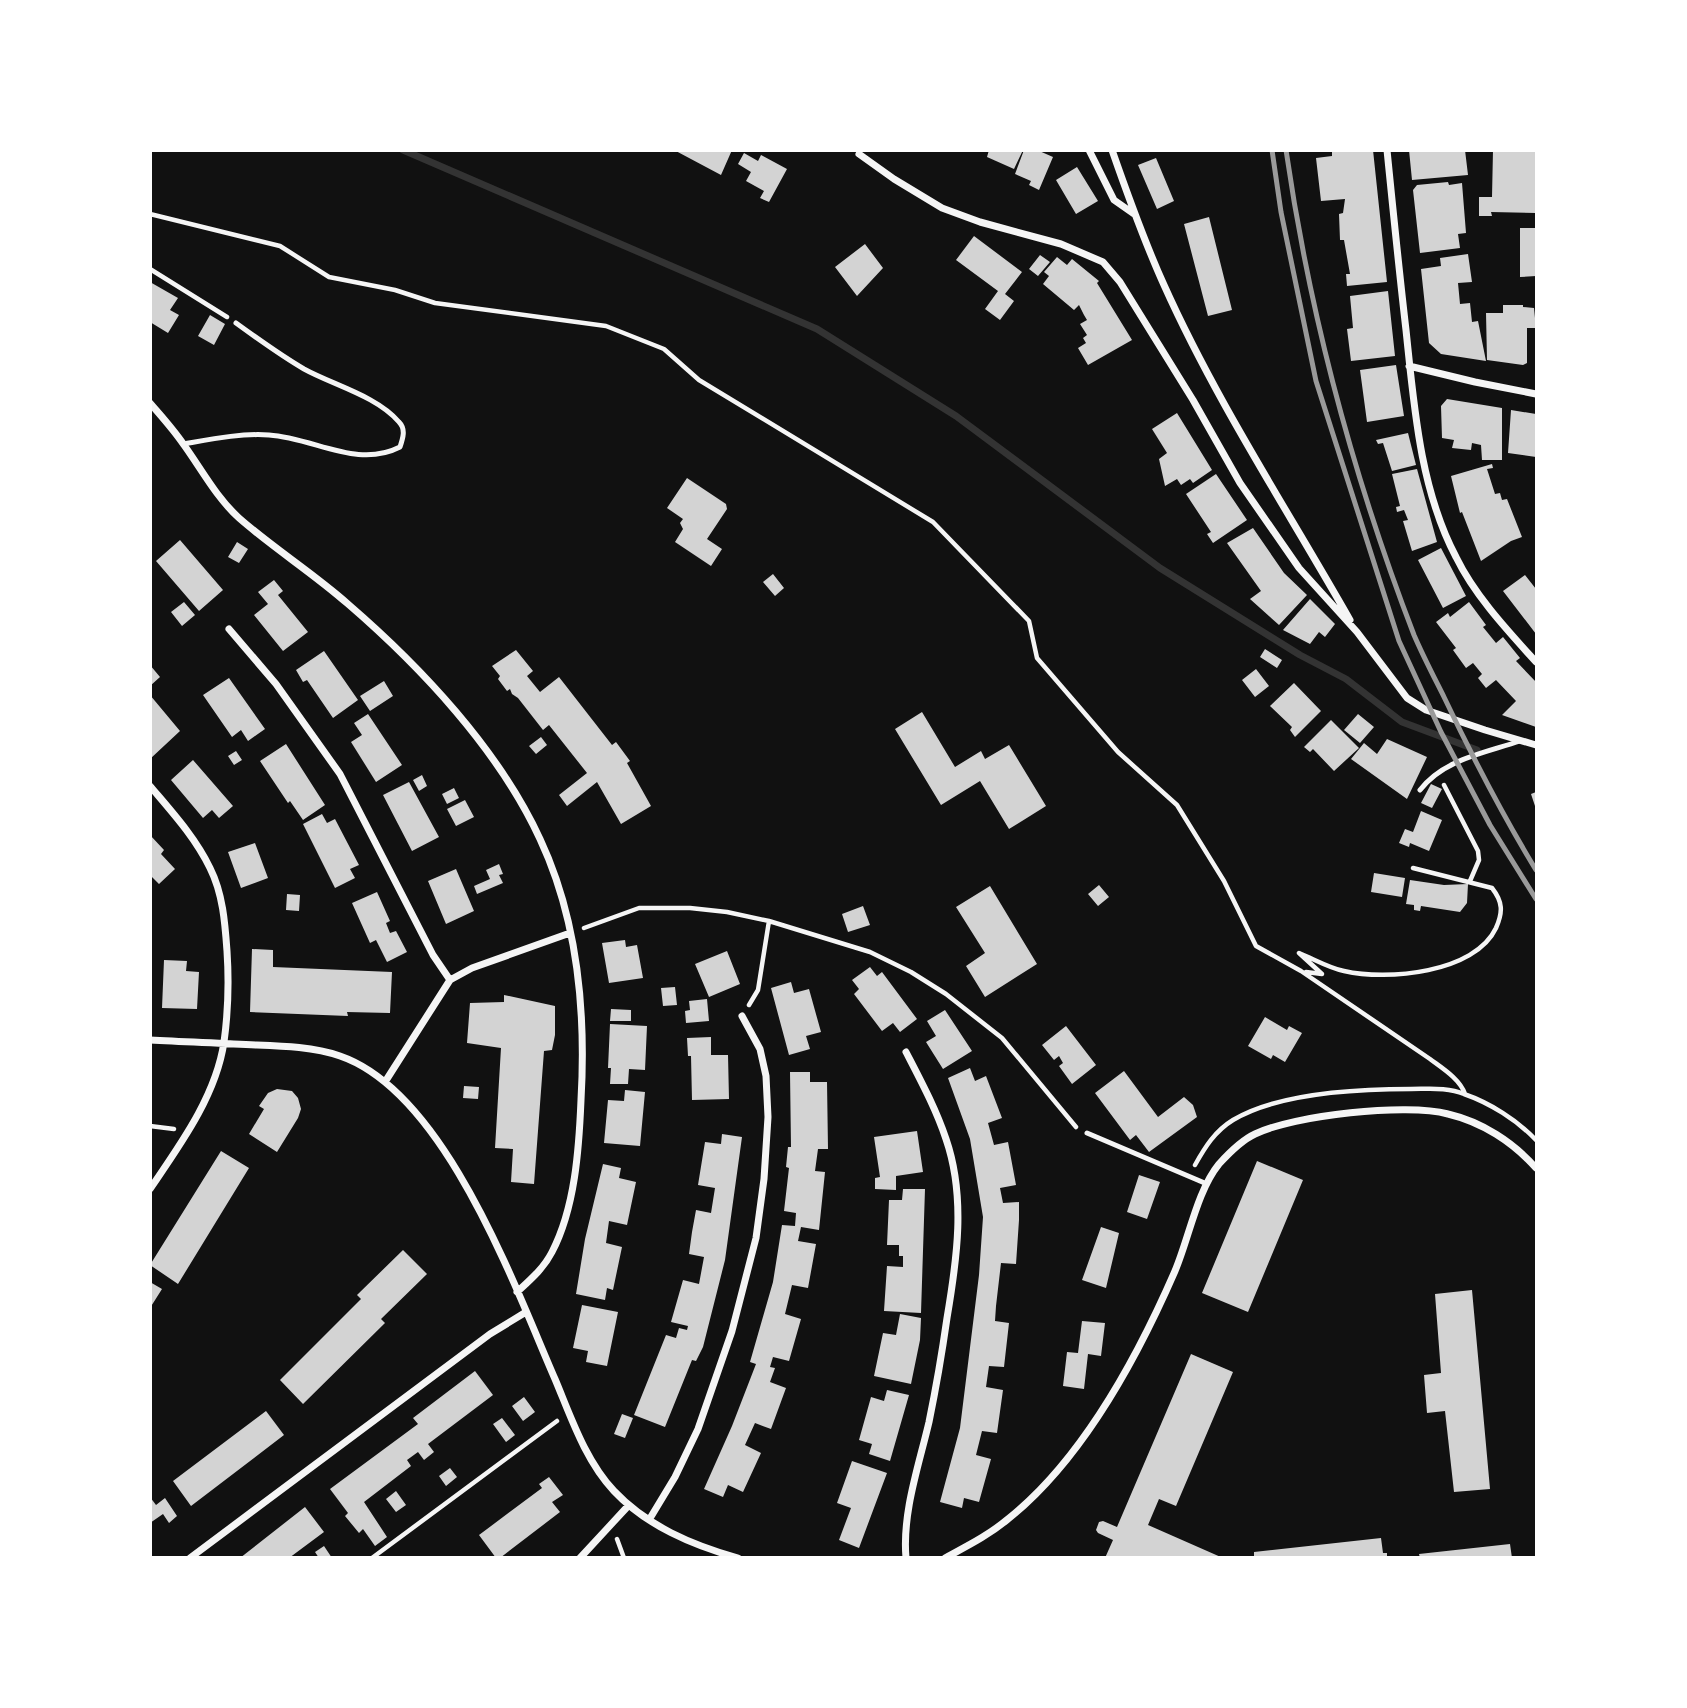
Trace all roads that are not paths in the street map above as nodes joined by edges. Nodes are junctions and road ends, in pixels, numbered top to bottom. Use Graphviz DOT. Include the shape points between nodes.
graph roads {
  1 [pos="1089,150"];
  2 [pos="1112,150"];
  3 [pos="1387,150"];
  4 [pos="859,154"];
  5 [pos="1135,215"];
  6 [pos="236,323"];
  7 [pos="1409,366"];
  8 [pos="1536,394"];
  9 [pos="150,403"];
  10 [pos="184,444"];
  11 [pos="229,629"];
  12 [pos="1357,632"];
  13 [pos="1536,662"];
  14 [pos="1520,741"];
  15 [pos="1536,745"];
  16 [pos="150,786"];
  17 [pos="1420,790"];
  18 [pos="570,933"];
  19 [pos="450,980"];
  20 [pos="742,1016"];
  21 [pos="150,1040"];
  22 [pos="224,1044"];
  23 [pos="906,1052"];
  24 [pos="385,1082"];
  25 [pos="1087,1133"];
  26 [pos="1536,1168"];
  27 [pos="1207,1184"];
  28 [pos="150,1189"];
  29 [pos="517,1292"];
  30 [pos="526,1312"];
  31 [pos="629,1505"];
  32 [pos="649,1520"];
  33 [pos="190,1558"];
  34 [pos="580,1558"];
  35 [pos="738,1558"];
  36 [pos="906,1558"];
  37 [pos="945,1558"];
  1 -- 5 [label="street" via="1114,200"];
  2 -- 5 [label="street"];
  3 -- 7 [label="street"];
  4 -- 12 [label="street" via="942,208 1061,244 1103,262 1194,400 1240,483 1299,568"];
  5 -- 12 [label="street" via="1164,286 1222,398"];
  6 -- 10 [label="lane" via="306,370 387,410 402,424 400,447 371,457 270,435"];
  7 -- 8 [label="street"];
  7 -- 13 [label="street" via="1420,442 1450,547 1469,579"];
  9 -- 10 [label="street"];
  10 -- 18 [label="street" via="238,517 350,605 451,707 484,748 540,839"];
  11 -- 19 [label="street" via="276,684 340,774"];
  12 -- 14 [label="street" via="1406,698"];
  14 -- 15 [label="street"];
  14 -- 17 [label="lane" via="1445,766"];
  16 -- 22 [label="street" via="200,849 221,896 227,959"];
  18 -- 19 [label="street"];
  18 -- 29 [label="street" via="583,1012 584,1059 573,1179 551,1254"];
  19 -- 24 [label="street"];
  20 -- 32 [label="street" via="760,1049 766,1076 765,1167 756,1238 732,1331 698,1429"];
  21 -- 22 [label="street"];
  22 -- 24 [label="street" via="320,1051 362,1066"];
  22 -- 28 [label="street" via="204,1101"];
  23 -- 36 [label="street" via="947,1141 958,1219 948,1315 907,1524"];
  24 -- 29 [label="street" via="409,1106 461,1177"];
  25 -- 27 [label="lane"];
  26 -- 27 [label="street" via="1503,1138 1479,1124 1423,1110 1397,1111 1319,1116 1278,1125 1238,1145"];
  27 -- 37 [label="street" via="1153,1321 1084,1435 1053,1476 1010,1518"];
  29 -- 30 [label="street"];
  30 -- 31 [label="street" via="595,1466"];
  30 -- 33 [label="street" via="490,1334"];
  31 -- 32 [label="street"];
  31 -- 34 [label="street"];
  32 -- 35 [label="street" via="676,1536"];
}
